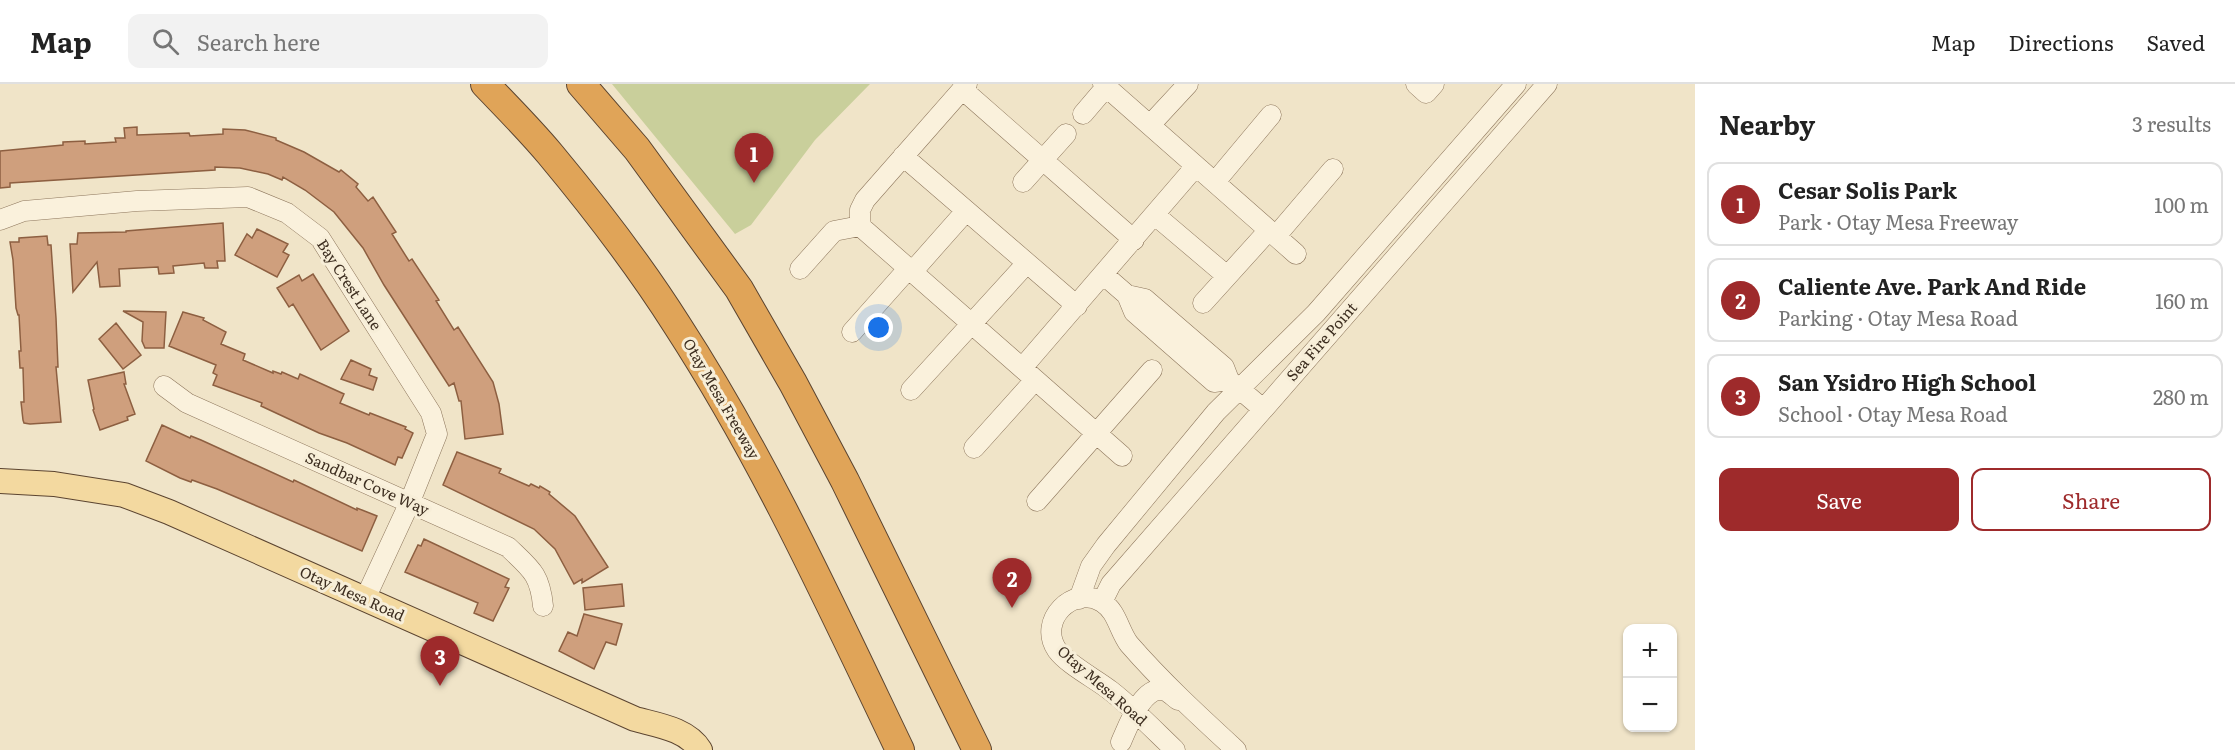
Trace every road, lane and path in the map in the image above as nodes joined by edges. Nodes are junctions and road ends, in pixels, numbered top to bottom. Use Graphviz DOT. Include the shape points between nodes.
graph roads {
  1 [pos="485,84"];
  2 [pos="581,84"];
  3 [pos="1188,84"];
  4 [pos="1416,84"];
  5 [pos="1434,84"];
  6 [pos="1516,84"];
  7 [pos="1547,84"];
  8 [pos="1104,85"];
  9 [pos="964,86"];
  10 [pos="1083,114"];
  11 [pos="1271,115"];
  12 [pos="1150,125"];
  13 [pos="1066,134"];
  14 [pos="903,156"];
  15 [pos="1043,160"];
  16 [pos="1196,166"];
  17 [pos="1333,169"];
  18 [pos="1023,182"];
  19 [pos="1215,182"];
  20 [pos="966,211"];
  21 [pos="1155,215"];
  22 [pos="0,220"];
  23 [pos="860,226"];
  24 [pos="1273,233"];
  25 [pos="1134,240"];
  26 [pos="1296,254"];
  27 [pos="1027,263"];
  28 [pos="800,269"];
  29 [pos="910,271"];
  30 [pos="1104,275"];
  31 [pos="1227,276"];
  32 [pos="1203,303"];
  33 [pos="1077,306"];
  34 [pos="970,324"];
  35 [pos="852,332"];
  36 [pos="1152,370"];
  37 [pos="1028,374"];
  38 [pos="1234,384"];
  39 [pos="164,386"];
  40 [pos="911,390"];
  41 [pos="1263,410"];
  42 [pos="1097,434"];
  43 [pos="974,448"];
  44 [pos="1122,456"];
  45 [pos="0,481"];
  46 [pos="1037,501"];
  47 [pos="409,504"];
  48 [pos="365,599"];
  49 [pos="1079,599"];
  50 [pos="1102,602"];
  51 [pos="543,606"];
  52 [pos="915,622"];
  53 [pos="1134,712"];
  54 [pos="1200,716"];
  55 [pos="1155,731"];
  56 [pos="697,746"];
  57 [pos="900,750"];
  58 [pos="977,750"];
  59 [pos="990,750"];
  60 [pos="1175,750"];
  61 [pos="1236,750"];
  1 -- 57 [label="highway, Otay Mesa Freeway" via="550,153 677,324 750,444"];
  2 -- 52 [label="highway" via="637,149 739,289 799,393"];
  3 -- 12 [label="street"];
  4 -- 5 [label="street" via="1426,93"];
  6 -- 38 [label="street, Sea Fire Point" via="1316,313"];
  7 -- 41 [label="street, Sea Fire Point"];
  8 -- 10 [label="street"];
  8 -- 12 [label="street"];
  9 -- 14 [label="street"];
  9 -- 15 [label="street"];
  11 -- 19 [label="street"];
  12 -- 16 [label="street"];
  13 -- 15 [label="street"];
  14 -- 20 [label="street"];
  14 -- 23 [label="street" via="865,200 860,210"];
  15 -- 18 [label="street"];
  15 -- 25 [label="street"];
  16 -- 19 [label="street"];
  16 -- 21 [label="street"];
  17 -- 24 [label="street"];
  19 -- 24 [label="street"];
  20 -- 27 [label="street"];
  20 -- 29 [label="street"];
  21 -- 25 [label="street"];
  21 -- 31 [label="street"];
  22 -- 47 [label="street, Bay Crest Lane" via="24,211 248,197 287,213 320,238 431,413 437,434"];
  23 -- 28 [label="street" via="834,231"];
  23 -- 29 [label="street"];
  24 -- 26 [label="street"];
  24 -- 31 [label="street"];
  25 -- 30 [label="street"];
  27 -- 33 [label="street"];
  27 -- 34 [label="street"];
  29 -- 34 [label="street"];
  29 -- 35 [label="street"];
  30 -- 33 [label="street"];
  30 -- 38 [label="street" via="1127,295 1145,299 1224,367"];
  31 -- 32 [label="street"];
  33 -- 37 [label="street"];
  34 -- 37 [label="street"];
  34 -- 40 [label="street"];
  36 -- 42 [label="street"];
  37 -- 42 [label="street"];
  37 -- 43 [label="street"];
  38 -- 41 [label="street"];
  38 -- 49 [label="street, Sea Fire Point" via="1216,412 1106,544 1091,566"];
  39 -- 47 [label="street, Sandbar Cove Way" via="187,403"];
  41 -- 50 [label="street, Sea Fire Point" via="1111,584"];
  42 -- 44 [label="street"];
  42 -- 46 [label="street"];
  45 -- 48 [label="main road, Otay Mesa Road" via="54,483 124,495"];
  47 -- 48 [label="street, Bay Crest Lane"];
  47 -- 51 [label="street, Sandbar Cove Way" via="508,547 534,572"];
  48 -- 56 [label="main road, Otay Mesa Road" via="635,719 674,730"];
  49 -- 50 [label="street"];
  49 -- 53 [label="street, Otay Mesa Road" via="1056,613 1051,633 1055,648"];
  50 -- 54 [label="street" via="1131,645"];
  52 -- 58 [label="highway"];
  52 -- 59 [label="highway"];
  53 -- 54 [label="street" via="1141,701 1158,690 1166,691"];
  53 -- 55 [label="street, Otay Mesa Road"];
  53 -- 55 [label="street" via="1121,742 1134,734"];
  54 -- 61 [label="street"];
  55 -- 60 [label="street, Otay Mesa Road"];
}
